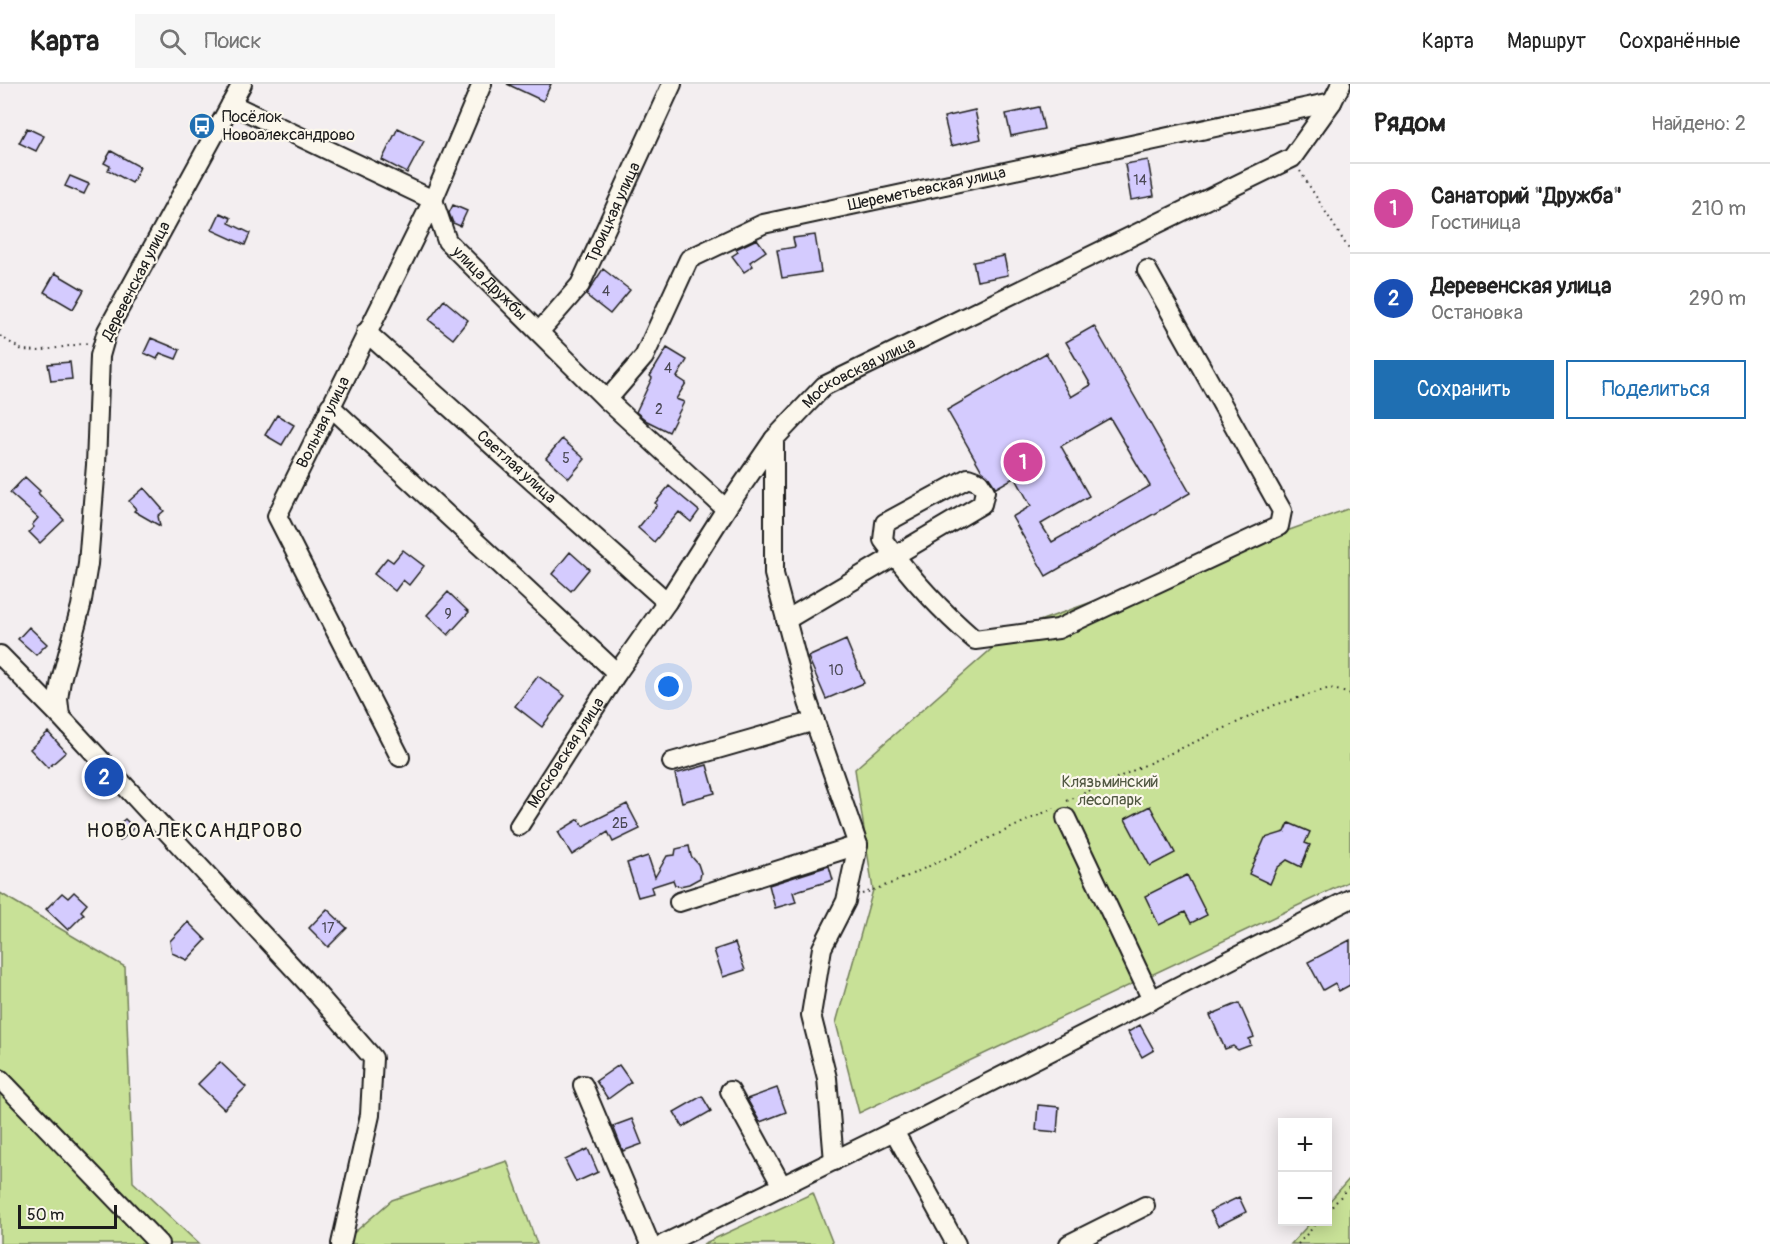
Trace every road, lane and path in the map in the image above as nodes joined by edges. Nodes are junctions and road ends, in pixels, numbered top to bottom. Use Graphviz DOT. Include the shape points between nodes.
graph roads {
  1 [pos="242,84"];
  2 [pos="482,84"];
  3 [pos="672,84"];
  4 [pos="1341,84"];
  5 [pos="1332,102"];
  6 [pos="231,104"];
  7 [pos="1292,158"];
  8 [pos="433,200"];
  9 [pos="1350,251"];
  10 [pos="1147,270"];
  11 [pos="107,331"];
  12 [pos="366,332"];
  13 [pos="539,332"];
  14 [pos="0,336"];
  15 [pos="607,400"];
  16 [pos="330,406"];
  17 [pos="774,439"];
  18 [pos="726,509"];
  19 [pos="895,556"];
  20 [pos="667,602"];
  21 [pos="786,620"];
  22 [pos="0,655"];
  23 [pos="617,673"];
  24 [pos="1350,694"];
  25 [pos="60,716"];
  26 [pos="815,721"];
  27 [pos="400,757"];
  28 [pos="672,762"];
  29 [pos="1066,818"];
  30 [pos="519,826"];
  31 [pos="858,845"];
  32 [pos="1350,899"];
  33 [pos="846,901"];
  34 [pos="679,902"];
  35 [pos="1152,1000"];
  36 [pos="0,1080"];
  37 [pos="583,1085"];
  38 [pos="730,1091"];
  39 [pos="894,1131"];
  40 [pos="834,1161"];
  41 [pos="782,1186"];
  42 [pos="1350,1186"];
  43 [pos="1145,1206"];
  44 [pos="1332,1206"];
  45 [pos="1314,1226"];
  46 [pos="159,1244"];
  47 [pos="341,1244"];
  48 [pos="650,1244"];
  49 [pos="664,1244"];
  50 [pos="956,1244"];
  51 [pos="1069,1244"];
  52 [pos="1298,1244"];
  1 -- 6 [label="street, Деревенская улица"];
  2 -- 8 [label="street, Вольная улица"];
  3 -- 13 [label="street, Троицкая улица" via="580,285"];
  4 -- 5 [label="street, Московская улица"];
  5 -- 7 [label="street, Московская улица"];
  5 -- 15 [label="street, Шереметьевская улица" via="763,224 689,259 644,357"];
  6 -- 8 [label="street"];
  6 -- 11 [label="street, Деревенская улица"];
  7 -- 9 [label="path"];
  7 -- 17 [label="street, Московская улица" via="824,386"];
  8 -- 12 [label="street, Вольная улица"];
  8 -- 13 [label="street, улица Дружбы" via="447,241"];
  10 -- 19 [label="street" via="1282,511 1279,526 1058,628 975,640 949,618"];
  11 -- 14 [label="path" via="86,344 38,351 22,350"];
  11 -- 25 [label="street, Деревенская улица" via="99,356 88,564 61,680"];
  12 -- 16 [label="street, Вольная улица"];
  12 -- 20 [label="street, Светлая улица"];
  13 -- 15 [label="street, улица Дружбы"];
  15 -- 18 [label="street, улица Дружбы"];
  16 -- 23 [label="street"];
  16 -- 27 [label="street, Вольная улица" via="277,516"];
  17 -- 18 [label="street, Московская улица"];
  17 -- 21 [label="street" via="774,574"];
  18 -- 20 [label="street, Московская улица"];
  19 -- 19 [label="street" via="982,504 985,491 979,482 968,478 885,523 883,540"];
  19 -- 21 [label="street"];
  20 -- 23 [label="street, Московская улица"];
  21 -- 26 [label="street"];
  22 -- 25 [label="street"];
  23 -- 30 [label="street, Московская улица"];
  24 -- 33 [label="path" via="1330,688 1275,705 906,877"];
  25 -- 47 [label="street" via="373,1058 370,1115"];
  26 -- 28 [label="street"];
  26 -- 31 [label="street"];
  29 -- 35 [label="street"];
  31 -- 33 [label="street"];
  31 -- 34 [label="street"];
  32 -- 35 [label="street"];
  33 -- 40 [label="street" via="822,948 811,1015 827,1078"];
  35 -- 39 [label="street"];
  36 -- 46 [label="street"];
  37 -- 48 [label="street"];
  38 -- 41 [label="street"];
  39 -- 40 [label="street"];
  39 -- 50 [label="street"];
  40 -- 41 [label="street"];
  41 -- 49 [label="street"];
  42 -- 44 [label="path"];
  43 -- 51 [label="street"];
  45 -- 52 [label="path"];
}
